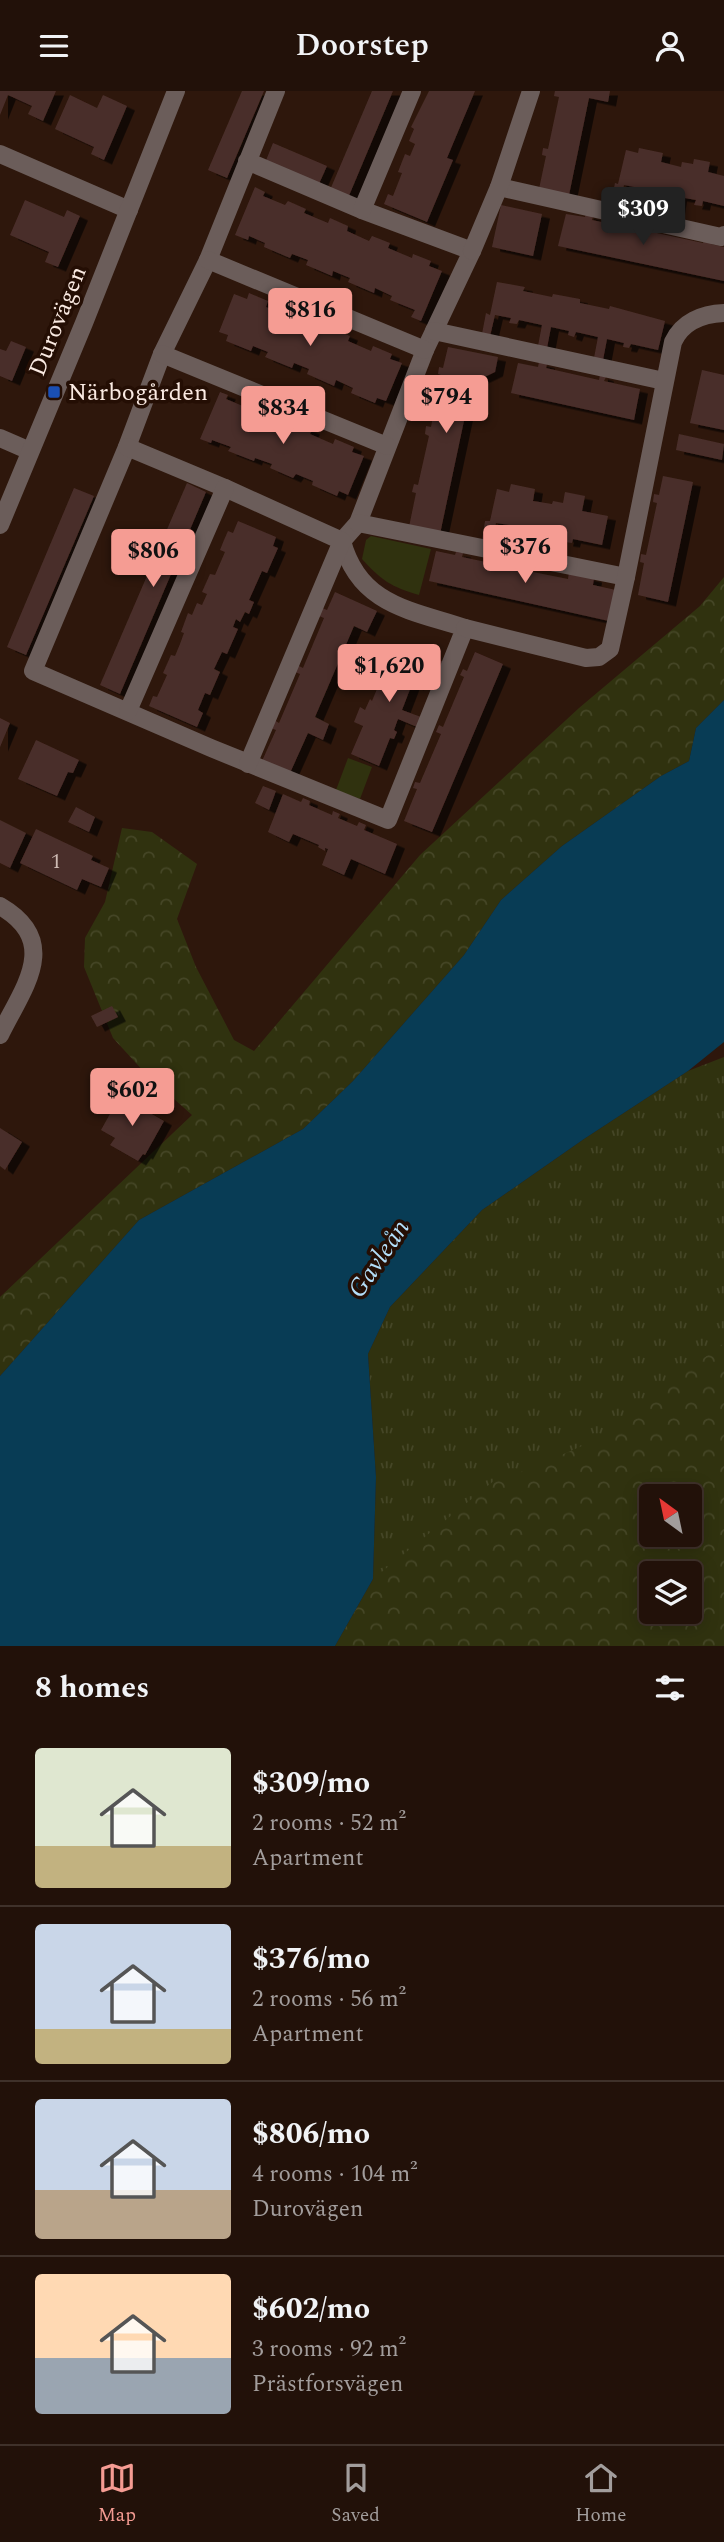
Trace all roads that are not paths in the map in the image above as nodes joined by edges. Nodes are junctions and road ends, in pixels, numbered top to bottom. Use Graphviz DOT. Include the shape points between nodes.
graph roads {
  1 [pos="176,91"];
  2 [pos="276,91"];
  3 [pos="412,91"];
  4 [pos="531,91"];
  5 [pos="0,154"];
  6 [pos="247,161"];
  7 [pos="499,187"];
  8 [pos="129,210"];
  9 [pos="362,210"];
  10 [pos="724,235"];
  11 [pos="472,251"];
  12 [pos="208,260"];
  13 [pos="724,313"];
  14 [pos="434,331"];
  15 [pos="425,350"];
  16 [pos="162,354"];
  17 [pos="664,381"];
  18 [pos="0,438"];
  19 [pos="387,446"];
  20 [pos="127,447"];
  21 [pos="30,451"];
  22 [pos="225,488"];
  23 [pos="358,523"];
  24 [pos="0,525"];
  25 [pos="342,541"];
  26 [pos="626,577"];
  27 [pos="465,628"];
  28 [pos="128,711"];
  29 [pos="248,764"];
  30 [pos="0,906"];
  31 [pos="0,1035"];
  1 -- 8 [label="street, Durovägen"];
  2 -- 6 [label="street"];
  3 -- 9 [label="street"];
  4 -- 7 [label="street"];
  5 -- 8 [label="street"];
  6 -- 9 [label="street"];
  6 -- 12 [label="street"];
  7 -- 10 [label="street"];
  7 -- 11 [label="street"];
  8 -- 21 [label="street, Durovägen"];
  9 -- 11 [label="street"];
  11 -- 14 [label="street"];
  12 -- 15 [label="street"];
  12 -- 16 [label="street"];
  13 -- 17 [label="street" via="698,318 677,332"];
  14 -- 15 [label="street"];
  14 -- 17 [label="street"];
  15 -- 19 [label="street"];
  16 -- 19 [label="street"];
  16 -- 20 [label="street"];
  17 -- 26 [label="street"];
  18 -- 21 [label="street"];
  19 -- 23 [label="street"];
  20 -- 22 [label="street"];
  20 -- 28 [label="street" via="33,671"];
  21 -- 24 [label="street, Durovägen"];
  22 -- 25 [label="street"];
  22 -- 28 [label="street"];
  23 -- 25 [label="street"];
  23 -- 26 [label="street"];
  25 -- 27 [label="street" via="351,569 383,600"];
  25 -- 29 [label="street"];
  26 -- 27 [label="street" via="610,649 599,657 586,658"];
  27 -- 29 [label="street" via="388,820"];
  28 -- 29 [label="street"];
  30 -- 31 [label="street" via="19,920 34,943 34,961"];
}
